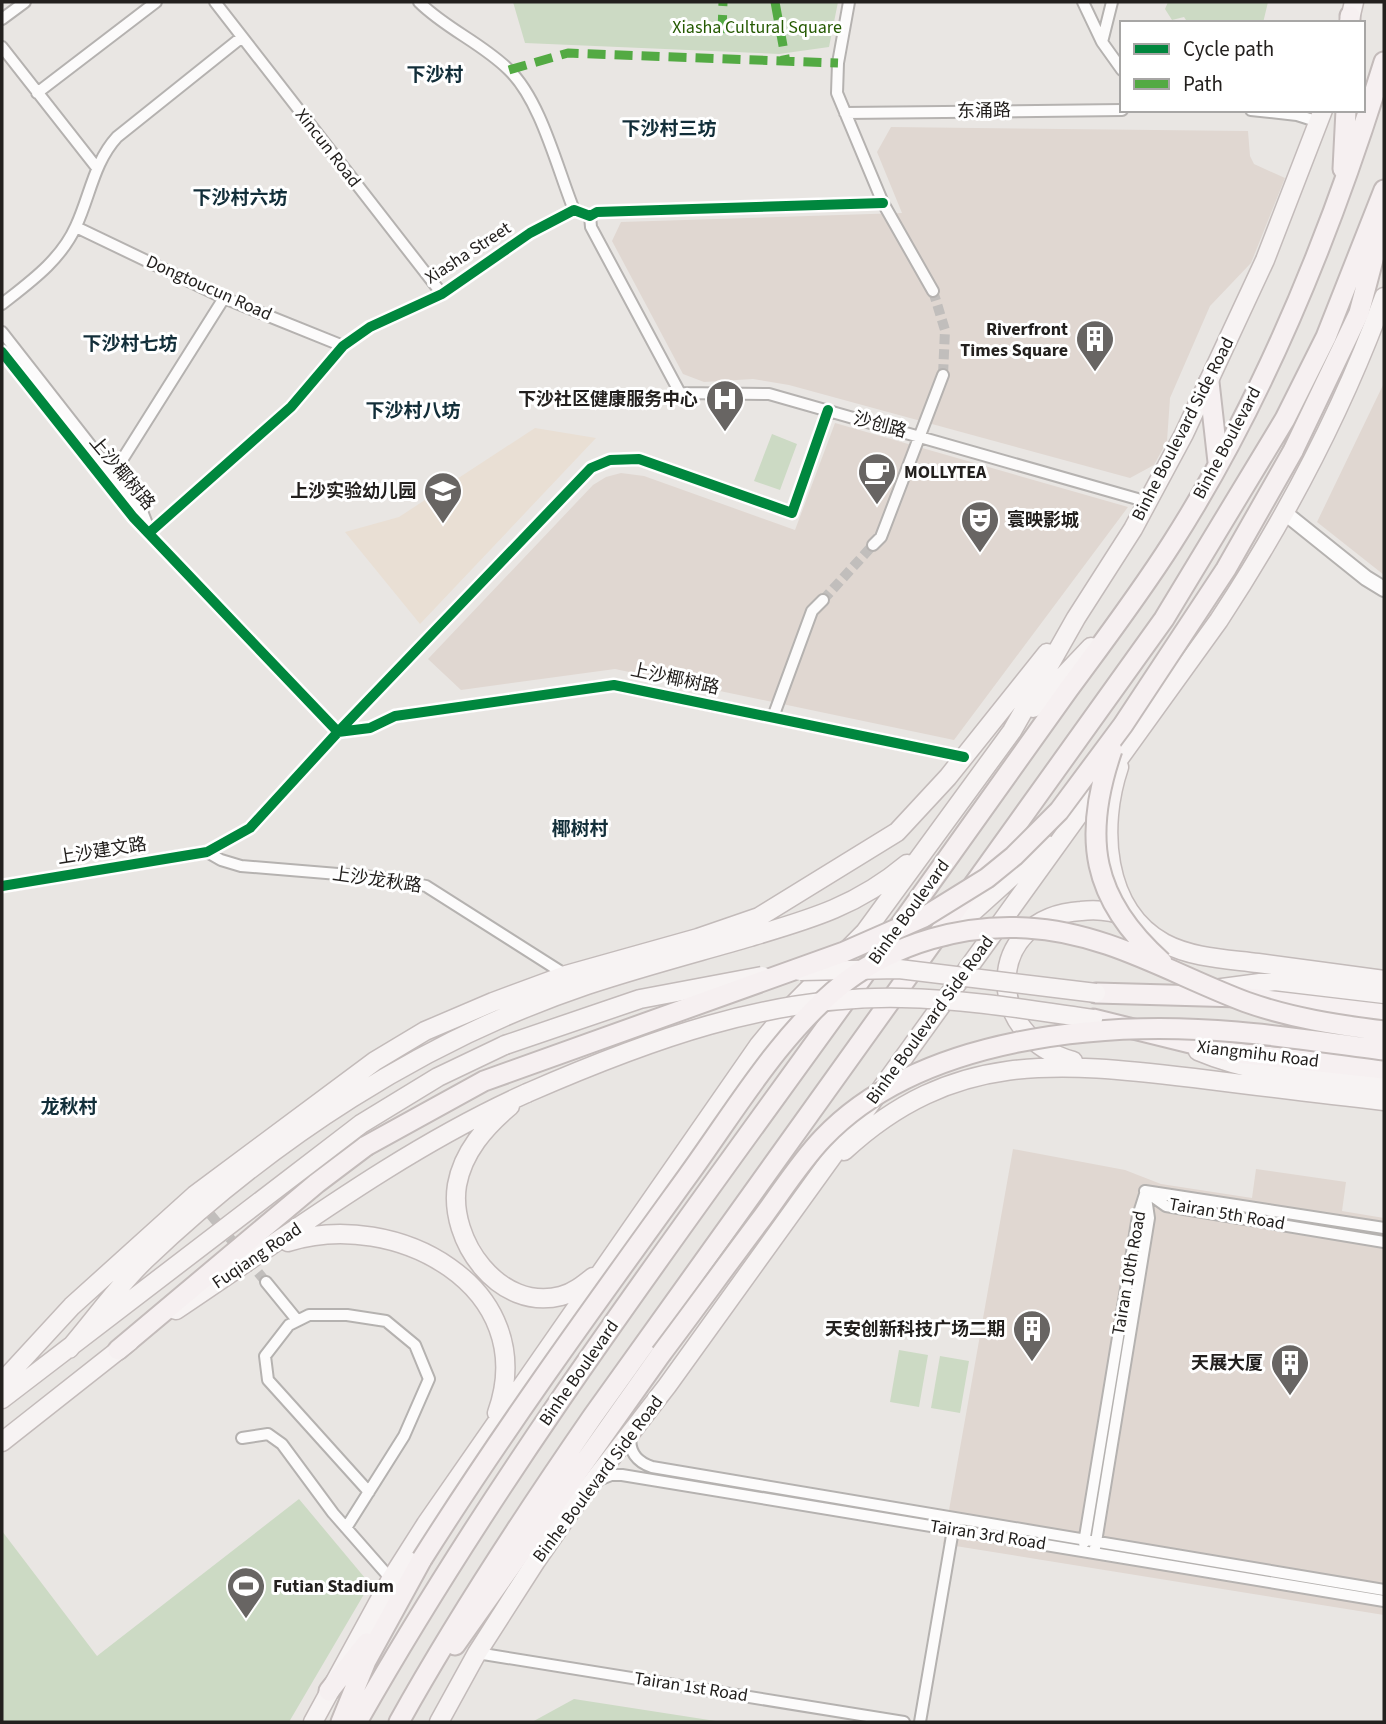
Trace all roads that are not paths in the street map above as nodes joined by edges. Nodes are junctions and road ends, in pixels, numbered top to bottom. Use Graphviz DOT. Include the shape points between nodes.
graph roads {
  1 [pos="25,2"];
  2 [pos="156,2"];
  3 [pos="215,2"];
  4 [pos="419,2"];
  5 [pos="849,2"];
  6 [pos="1083,2"];
  7 [pos="1112,2"];
  8 [pos="2,19"];
  9 [pos="242,37"];
  10 [pos="1102,42"];
  11 [pos="2,47"];
  12 [pos="1384,62"];
  13 [pos="1120,67"];
  14 [pos="37,93"];
  15 [pos="1120,110"];
  16 [pos="1269,112"];
  17 [pos="1346,112"];
  18 [pos="845,113"];
  19 [pos="1321,116"];
  20 [pos="97,168"];
  21 [pos="1342,188"];
  22 [pos="1384,190"];
  23 [pos="883,203"];
  24 [pos="574,210"];
  25 [pos="590,216"];
  26 [pos="1384,218"];
  27 [pos="76,227"];
  28 [pos="933,291"];
  29 [pos="442,294"];
  30 [pos="1384,297"];
  31 [pos="225,298"];
  32 [pos="2,304"];
  33 [pos="2,332"];
  34 [pos="343,346"];
  35 [pos="2,352"];
  36 [pos="943,375"];
  37 [pos="1209,382"];
  38 [pos="828,410"];
  39 [pos="919,435"];
  40 [pos="1218,461"];
  41 [pos="110,478"];
  42 [pos="1148,502"];
  43 [pos="1285,513"];
  44 [pos="150,532"];
  45 [pos="873,545"];
  46 [pos="1384,589"];
  47 [pos="1135,597"];
  48 [pos="823,600"];
  49 [pos="1076,618"];
  50 [pos="772,718"];
  51 [pos="1123,725"];
  52 [pos="1012,731"];
  53 [pos="338,732"];
  54 [pos="981,735"];
  55 [pos="1125,750"];
  56 [pos="964,757"];
  57 [pos="960,802"];
  58 [pos="1074,820"];
  59 [pos="926,849"];
  60 [pos="207,852"];
  61 [pos="2,886"];
  62 [pos="1138,922"];
  63 [pos="920,960"];
  64 [pos="1174,971"];
  65 [pos="566,975"];
  66 [pos="1384,980"];
  67 [pos="1096,993"];
  68 [pos="1384,994"];
  69 [pos="1170,997"];
  70 [pos="1384,1014"];
  71 [pos="1093,1019"];
  72 [pos="1384,1031"];
  73 [pos="1172,1041"];
  74 [pos="1384,1050"];
  75 [pos="1107,1068"];
  76 [pos="1384,1069"];
  77 [pos="1384,1087"];
  78 [pos="527,1093"];
  79 [pos="1384,1101"];
  80 [pos="818,1175"];
  81 [pos="1145,1191"];
  82 [pos="1384,1217"];
  83 [pos="1362,1224"];
  84 [pos="1384,1228"];
  85 [pos="1384,1242"];
  86 [pos="268,1248"];
  87 [pos="610,1259"];
  88 [pos="265,1282"];
  89 [pos="297,1321"];
  90 [pos="69,1349"];
  91 [pos="118,1350"];
  92 [pos="2,1382"];
  93 [pos="2,1399"];
  94 [pos="491,1430"];
  95 [pos="631,1434"];
  96 [pos="242,1438"];
  97 [pos="2,1442"];
  98 [pos="593,1482"];
  99 [pos="369,1492"];
  100 [pos="955,1518"];
  101 [pos="346,1528"];
  102 [pos="953,1530"];
  103 [pos="1089,1546"];
  104 [pos="391,1579"];
  105 [pos="496,1589"];
  106 [pos="1384,1590"];
  107 [pos="1384,1601"];
  108 [pos="389,1615"];
  109 [pos="477,1653"];
  110 [pos="329,1690"];
  111 [pos="442,1716"];
  112 [pos="313,1722"];
  113 [pos="341,1722"];
  114 [pos="357,1722"];
  115 [pos="399,1722"];
  116 [pos="904,1722"];
  117 [pos="920,1722"];
  1 -- 8 [label="street"];
  2 -- 14 [label="street"];
  3 -- 9 [label="street, Xincun Road"];
  4 -- 24 [label="street" via="509,70 531,102"];
  5 -- 18 [label="street" via="836,82"];
  6 -- 10 [label="street"];
  7 -- 10 [label="street"];
  9 -- 20 [label="street" via="117,137"];
  9 -- 29 [label="street, Xincun Road"];
  10 -- 13 [label="street"];
  11 -- 14 [label="street"];
  12 -- 21 [label="highway, Binhe Boulevard"];
  14 -- 20 [label="street"];
  15 -- 18 [label="street, 东涌路"];
  16 -- 19 [label="street"];
  17 -- 21 [label="highway"];
  18 -- 23 [label="street"];
  19 -- 37 [label="main road, Binhe Boulevard Side Road" via="1265,260"];
  20 -- 27 [label="street"];
  21 -- 40 [label="highway, Binhe Boulevard" via="1275,350"];
  22 -- 63 [label="highway, Binhe Boulevard" via="1326,337 1230,515 1164,619"];
  23 -- 25 [label="street" via="597,212"];
  23 -- 28 [label="street"];
  24 -- 25 [label="street"];
  24 -- 29 [label="street, Xiasha Street" via="530,233"];
  25 -- 38 [label="street, 沙创路" via="591,227 680,393 758,393"];
  26 -- 51 [label="highway, bridge" via="1359,313 1293,451 1226,569"];
  27 -- 31 [label="street, Dongtoucun Road"];
  27 -- 32 [label="street" via="48,267"];
  29 -- 34 [label="street, Xiasha Street" via="370,327"];
  30 -- 43 [label="main road, Binhe Boulevard Side Road" via="1356,371"];
  31 -- 34 [label="street, Dongtoucun Road"];
  31 -- 41 [label="street"];
  33 -- 41 [label="street, 上沙椰树路"];
  34 -- 44 [label="street, Xiasha Street" via="290,407"];
  35 -- 41 [label="street, 上沙椰树路"];
  36 -- 39 [label="street"];
  37 -- 40 [label="highway"];
  37 -- 42 [label="main road, Binhe Boulevard Side Road"];
  38 -- 39 [label="street, 沙创路"];
  38 -- 53 [label="street" via="792,513 639,459 610,460 591,468"];
  39 -- 42 [label="street, 沙创路"];
  39 -- 45 [label="street" via="881,537"];
  40 -- 47 [label="highway, Binhe Boulevard"];
  41 -- 44 [label="street, 上沙椰树路" via="142,511"];
  42 -- 49 [label="main road, Binhe Boulevard Side Road"];
  43 -- 46 [label="street"];
  43 -- 55 [label="main road, Binhe Boulevard Side Road" via="1219,620"];
  44 -- 53 [label="street, 上沙椰树路"];
  47 -- 52 [label="main road, Binhe Boulevard Side Road"];
  47 -- 114 [label="highway, Binhe Boulevard" via="561,1396 480,1516"];
  48 -- 50 [label="street" via="813,611"];
  49 -- 52 [label="main road, Binhe Boulevard Side Road"];
  49 -- 54 [label="main road"];
  50 -- 53 [label="street, 上沙椰树路" via="614,685 395,716 370,728"];
  50 -- 56 [label="street, 上沙椰树路"];
  51 -- 64 [label="highway, bridge" via="1099,800 1096,857 1105,888 1123,920"];
  51 -- 91 [label="highway, bridge" via="1038,834 987,878 933,912 844,952 496,1076 445,1100 366,1146 317,1183"];
  52 -- 57 [label="main road, Binhe Boulevard Side Road"];
  53 -- 60 [label="street" via="250,828"];
  54 -- 56 [label="main road"];
  54 -- 57 [label="main road"];
  55 -- 58 [label="main road, Binhe Boulevard Side Road"];
  55 -- 62 [label="main road" via="1115,780 1108,835 1116,884"];
  56 -- 65 [label="main road" via="897,832 759,917"];
  57 -- 59 [label="main road, Binhe Boulevard Side Road"];
  58 -- 63 [label="main road"];
  58 -- 80 [label="main road, Binhe Boulevard Side Road"];
  59 -- 87 [label="main road, Binhe Boulevard Side Road" via="866,932 766,1036"];
  59 -- 90 [label="main road" via="868,894 821,916 586,985 467,1031 415,1058 301,1132 172,1236 143,1262"];
  60 -- 61 [label="street, 上沙建文路"];
  60 -- 65 [label="street, 上沙龙秋路" via="242,866 386,878 426,886"];
  62 -- 66 [label="main road" via="1165,943 1203,956"];
  62 -- 75 [label="main road" via="1109,911 1090,910 1042,921 1018,942 1006,976 1010,1012 1028,1038 1061,1058"];
  63 -- 115 [label="highway, Binhe Boulevard" via="516,1527"];
  64 -- 72 [label="highway, bridge" via="1269,1010"];
  64 -- 108 [label="highway, bridge" via="1078,936 1013,927 966,931 920,942 847,981 810,1014 776,1055 502,1433"];
  65 -- 92 [label="main road" via="425,1031 298,1116 135,1248 72,1306"];
  67 -- 69 [label="highway"];
  67 -- 90 [label="main road, bridge" via="899,969 811,970 640,999 505,1045 438,1077 361,1124"];
  68 -- 69 [label="main road" via="1275,981"];
  69 -- 70 [label="highway" via="1240,998"];
  71 -- 73 [label="highway, Xiangmihu Road"];
  71 -- 78 [label="main road, Fuqiang Road, bridge" via="935,999 805,1004 697,1027"];
  73 -- 76 [label="highway, Xiangmihu Road" via="1227,1052"];
  73 -- 77 [label="main road" via="1244,1068"];
  74 -- 105 [label="highway, bridge" via="1235,1031 1122,1030 988,1050 883,1090 824,1137 661,1354"];
  75 -- 79 [label="main road"];
  75 -- 80 [label="main road" via="1009,1069 961,1080 906,1105 874,1126"];
  78 -- 86 [label="main road, Fuqiang Road" via="481,1113 422,1148"];
  78 -- 87 [label="main road" via="488,1126 464,1162 457,1185 457,1211 472,1257 488,1274 523,1294 543,1299 577,1289"];
  80 -- 95 [label="main road, Binhe Boulevard Side Road"];
  81 -- 83 [label="street, Tairan 5th Road"];
  81 -- 85 [label="street, Tairan 5th Road" via="1166,1206"];
  81 -- 103 [label="street, Tairan 10th Road"];
  82 -- 83 [label="street"];
  83 -- 84 [label="street, Tairan 5th Road"];
  86 -- 91 [label="main road, Fuqiang Road"];
  86 -- 94 [label="main road" via="322,1234 356,1233 411,1244 459,1274 478,1294 502,1344 502,1399"];
  87 -- 94 [label="main road, Binhe Boulevard Side Road"];
  88 -- 89 [label="street"];
  89 -- 99 [label="street" via="265,1356 268,1380"];
  89 -- 99 [label="street" via="309,1315 347,1315 386,1321 415,1345 429,1379 404,1436"];
  90 -- 93 [label="main road"];
  91 -- 97 [label="main road, Fuqiang Road"];
  94 -- 104 [label="main road, Binhe Boulevard Side Road"];
  95 -- 98 [label="main road, Binhe Boulevard Side Road"];
  95 -- 100 [label="street, Tairan 3rd Road" via="633,1454 652,1467"];
  96 -- 101 [label="street" via="258,1434 276,1438"];
  98 -- 102 [label="street, Tairan 3rd Road" via="622,1475"];
  98 -- 109 [label="main road, Binhe Boulevard Side Road"];
  99 -- 101 [label="street"];
  100 -- 102 [label="street"];
  100 -- 103 [label="street, Tairan 3rd Road"];
  101 -- 104 [label="street"];
  102 -- 103 [label="street, Tairan 3rd Road"];
  102 -- 117 [label="street"];
  103 -- 106 [label="street, Tairan 3rd Road"];
  103 -- 107 [label="street, Tairan 3rd Road"];
  104 -- 110 [label="main road, Binhe Boulevard Side Road"];
  105 -- 111 [label="main road" via="454,1676"];
  105 -- 115 [label="highway"];
  108 -- 110 [label="highway"];
  108 -- 113 [label="highway"];
  109 -- 111 [label="main road, Binhe Boulevard Side Road"];
  109 -- 116 [label="street, Tairan 1st Road"];
  110 -- 112 [label="main road, Binhe Boulevard Side Road"];
}
